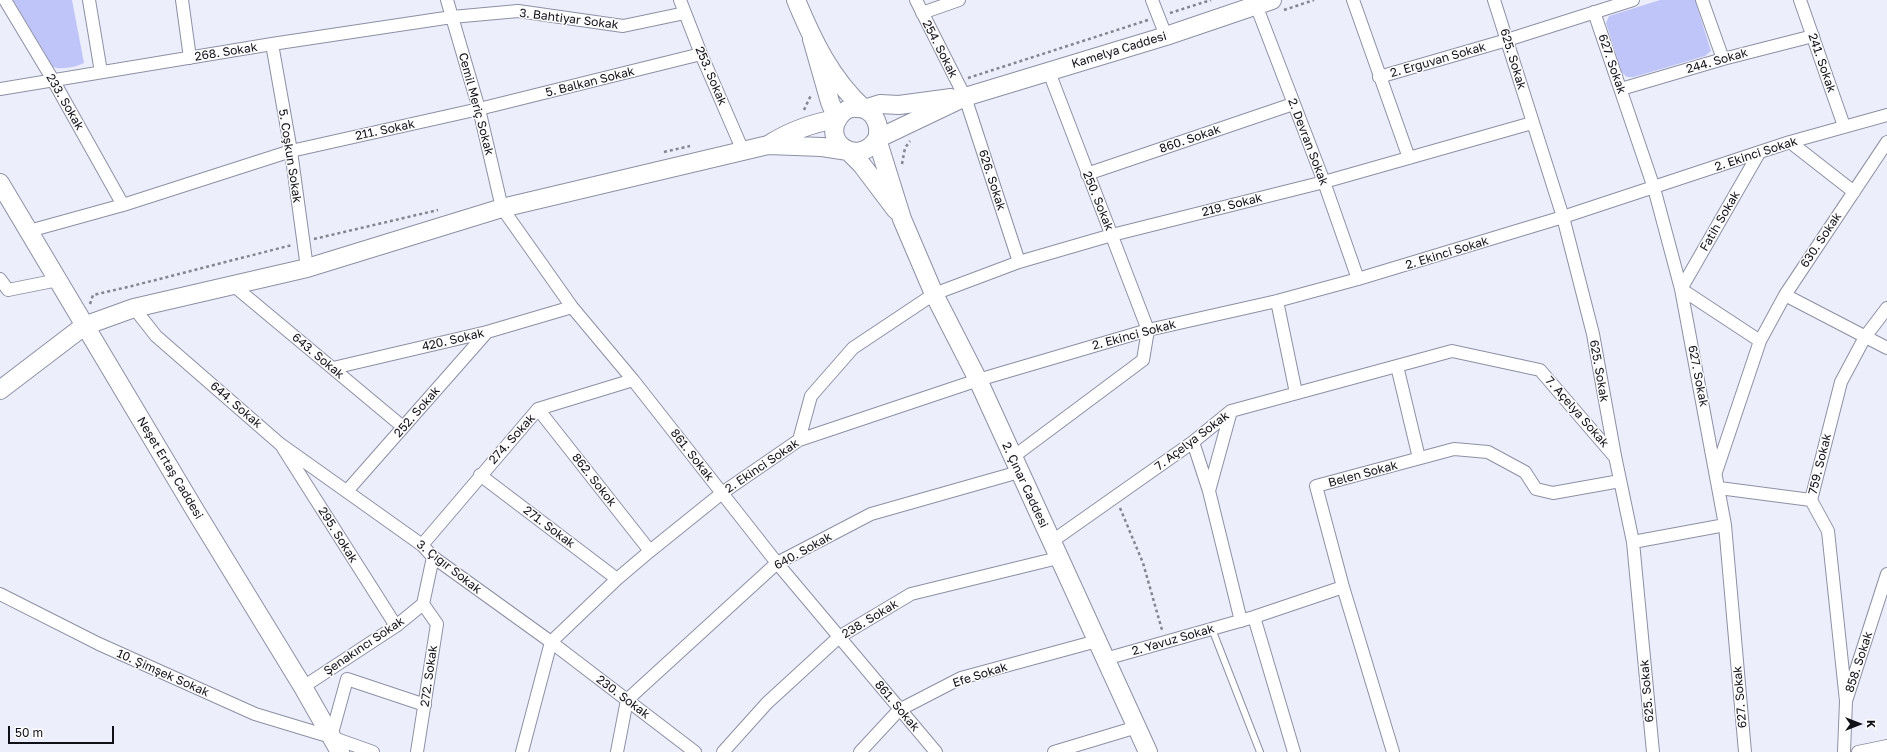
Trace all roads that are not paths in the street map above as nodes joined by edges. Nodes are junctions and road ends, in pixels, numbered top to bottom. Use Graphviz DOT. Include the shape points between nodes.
graph roads {
  1 [pos="5,0"];
  2 [pos="89,0"];
  3 [pos="182,0"];
  4 [pos="447,0"];
  5 [pos="680,0"];
  6 [pos="796,0"];
  7 [pos="916,0"];
  8 [pos="959,0"];
  9 [pos="1152,0"];
  10 [pos="1353,0"];
  11 [pos="1494,0"];
  12 [pos="1633,0"];
  13 [pos="1702,0"];
  14 [pos="1800,0"];
  15 [pos="1264,2"];
  16 [pos="520,6"];
  17 [pos="1594,12"];
  18 [pos="685,13"];
  19 [pos="922,13"];
  20 [pos="452,17"];
  21 [pos="1166,36"];
  22 [pos="1813,36"];
  23 [pos="812,39"];
  24 [pos="1507,40"];
  25 [pos="272,44"];
  26 [pos="701,54"];
  27 [pos="190,58"];
  28 [pos="1723,59"];
  29 [pos="102,72"];
  30 [pos="1049,72"];
  31 [pos="1379,77"];
  32 [pos="53,80"];
  33 [pos="0,89"];
  34 [pos="1621,89"];
  35 [pos="964,97"];
  36 [pos="1293,104"];
  37 [pos="479,109"];
  38 [pos="864,109"];
  39 [pos="1887,115"];
  40 [pos="837,119"];
  41 [pos="1532,123"];
  42 [pos="1844,126"];
  43 [pos="877,139"];
  44 [pos="1790,142"];
  45 [pos="1887,142"];
  46 [pos="768,145"];
  47 [pos="291,151"];
  48 [pos="743,151"];
  49 [pos="848,151"];
  50 [pos="1759,153"];
  51 [pos="1409,158"];
  52 [pos="1087,174"];
  53 [pos="1324,182"];
  54 [pos="0,184"];
  55 [pos="1654,188"];
  56 [pos="1854,192"];
  57 [pos="123,204"];
  58 [pos="502,208"];
  59 [pos="1563,218"];
  60 [pos="902,219"];
  61 [pos="29,231"];
  62 [pos="1112,235"];
  63 [pos="1019,262"];
  64 [pos="306,268"];
  65 [pos="0,279"];
  66 [pos="1358,279"];
  67 [pos="58,280"];
  68 [pos="234,286"];
  69 [pos="1681,289"];
  70 [pos="934,294"];
  71 [pos="1785,295"];
  72 [pos="1277,301"];
  73 [pos="572,307"];
  74 [pos="134,308"];
  75 [pos="1887,308"];
  76 [pos="84,326"];
  77 [pos="1148,330"];
  78 [pos="487,332"];
  79 [pos="1865,337"];
  80 [pos="1760,341"];
  81 [pos="1887,348"];
  82 [pos="1397,366"];
  83 [pos="333,368"];
  84 [pos="633,380"];
  85 [pos="978,380"];
  86 [pos="0,390"];
  87 [pos="1296,393"];
  88 [pos="538,410"];
  89 [pos="1231,411"];
  90 [pos="403,427"];
  91 [pos="799,440"];
  92 [pos="1193,442"];
  93 [pos="280,444"];
  94 [pos="1615,456"];
  95 [pos="1419,458"];
  96 [pos="1016,465"];
  97 [pos="1716,473"];
  98 [pos="480,475"];
  99 [pos="1620,481"];
  100 [pos="1719,488"];
  101 [pos="347,491"];
  102 [pos="1210,491"];
  103 [pos="722,493"];
  104 [pos="1811,500"];
  105 [pos="1724,525"];
  106 [pos="1051,542"];
  107 [pos="1633,542"];
  108 [pos="422,545"];
  109 [pos="650,551"];
  110 [pos="433,557"];
  111 [pos="1058,558"];
  112 [pos="777,563"];
  113 [pos="1887,574"];
  114 [pos="617,579"];
  115 [pos="1343,587"];
  116 [pos="0,594"];
  117 [pos="423,604"];
  118 [pos="1254,617"];
  119 [pos="1241,620"];
  120 [pos="396,626"];
  121 [pos="1212,629"];
  122 [pos="839,636"];
  123 [pos="1096,641"];
  124 [pos="551,642"];
  125 [pos="1105,659"];
  126 [pos="303,687"];
  127 [pos="627,700"];
  128 [pos="1846,701"];
  129 [pos="425,705"];
  130 [pos="899,710"];
  131 [pos="1137,727"];
  132 [pos="331,737"];
  133 [pos="1887,746"];
  134 [pos="340,752"];
  135 [pos="373,752"];
  136 [pos="417,752"];
  137 [pos="522,752"];
  138 [pos="617,752"];
  139 [pos="695,752"];
  140 [pos="723,752"];
  141 [pos="860,752"];
  142 [pos="936,752"];
  143 [pos="1054,752"];
  144 [pos="1148,752"];
  145 [pos="1260,752"];
  146 [pos="1294,752"];
  147 [pos="1392,752"];
  148 [pos="1652,752"];
  149 [pos="1745,752"];
  150 [pos="1844,752"];
  151 [pos="1858,752"];
  1 -- 32 [label="street, 233. Sokak"];
  2 -- 29 [label="street"];
  3 -- 27 [label="street"];
  4 -- 20 [label="street, Cemil Meriç Sokak"];
  5 -- 18 [label="street, 253. Sokak"];
  6 -- 23 [label="main road"];
  7 -- 19 [label="street, 254. Sokak"];
  8 -- 19 [label="street"];
  9 -- 21 [label="street"];
  10 -- 31 [label="street"];
  11 -- 24 [label="street, 625. Sokak"];
  12 -- 17 [label="street, 2. Erguvan Sokak"];
  13 -- 28 [label="street"];
  14 -- 22 [label="street, 241. Sokak"];
  15 -- 21 [label="main road, Kamelya Caddesi"];
  15 -- 36 [label="street, 2. Devran Sokak"];
  16 -- 18 [label="street, 3. Bahtiyar Sokak" via="623,26"];
  16 -- 20 [label="street, 3. Bahtiyar Sokak"];
  17 -- 24 [label="street, 2. Erguvan Sokak"];
  17 -- 34 [label="street, 627. Sokak"];
  18 -- 26 [label="street, 253. Sokak"];
  19 -- 35 [label="street, 254. Sokak"];
  20 -- 25 [label="street, 268. Sokak"];
  20 -- 37 [label="street, Cemil Meriç Sokak"];
  21 -- 30 [label="main road, Kamelya Caddesi"];
  22 -- 28 [label="street, 244. Sokak"];
  22 -- 42 [label="street, 241. Sokak"];
  23 -- 38 [label="main road" via="836,78"];
  23 -- 40 [label="main road"];
  24 -- 31 [label="street, 2. Erguvan Sokak"];
  24 -- 41 [label="street, 625. Sokak"];
  25 -- 27 [label="street, 268. Sokak"];
  25 -- 47 [label="street, 5. Coşkun Sokak"];
  26 -- 37 [label="street, 5. Balkan Sokak"];
  26 -- 48 [label="street, 253. Sokak"];
  27 -- 29 [label="street, 268. Sokak"];
  28 -- 34 [label="street, 244. Sokak"];
  29 -- 32 [label="street, 268. Sokak"];
  30 -- 35 [label="main road, Kamelya Caddesi"];
  30 -- 52 [label="street, 250. Sokak"];
  31 -- 51 [label="street"];
  32 -- 33 [label="street, 268. Sokak"];
  32 -- 57 [label="street, 233. Sokak"];
  34 -- 55 [label="street, 627. Sokak"];
  35 -- 38 [label="main road" via="899,105 880,104"];
  35 -- 43 [label="main road"];
  35 -- 63 [label="street, 626. Sokak"];
  36 -- 52 [label="street, 860. Sokak"];
  36 -- 53 [label="street, 2. Devran Sokak"];
  37 -- 47 [label="street, 211. Sokak"];
  37 -- 58 [label="street, Cemil Meriç Sokak"];
  38 -- 40 [label="main road" via="846,110"];
  38 -- 43 [label="main road" via="875,118 879,132"];
  39 -- 42 [label="street, 2. Ekinci Sokak"];
  40 -- 46 [label="main road" via="817,122 785,134"];
  40 -- 49 [label="main road" via="834,126 837,141"];
  41 -- 51 [label="street, 219. Sokak"];
  41 -- 59 [label="street, 625. Sokak"];
  42 -- 44 [label="street, 2. Ekinci Sokak"];
  43 -- 49 [label="main road" via="873,145 861,152"];
  43 -- 60 [label="main road"];
  44 -- 50 [label="street, 2. Ekinci Sokak"];
  44 -- 56 [label="street"];
  45 -- 56 [label="street, 630. Sokak"];
  46 -- 48 [label="main road"];
  46 -- 49 [label="main road" via="822,147"];
  47 -- 57 [label="street, 211. Sokak"];
  47 -- 64 [label="street, 5. Coşkun Sokak"];
  48 -- 58 [label="main road"];
  49 -- 60 [label="main road" via="862,165"];
  50 -- 55 [label="street, 2. Ekinci Sokak"];
  50 -- 69 [label="street, Fatih Sokak"];
  51 -- 53 [label="street, 219. Sokak"];
  52 -- 62 [label="street, 250. Sokak"];
  53 -- 62 [label="street, 219. Sokak"];
  53 -- 66 [label="street, 2. Devran Sokak"];
  54 -- 61 [label="main road, Neşet Ertaş Caddesi"];
  55 -- 59 [label="street, 2. Ekinci Sokak"];
  55 -- 69 [label="street, 627. Sokak"];
  56 -- 71 [label="street, 630. Sokak"];
  57 -- 61 [label="street, 211. Sokak"];
  58 -- 64 [label="main road"];
  58 -- 73 [label="street, 861. Sokak"];
  59 -- 66 [label="street, 2. Ekinci Sokak"];
  59 -- 94 [label="street, 625. Sokak" via="1593,334"];
  60 -- 70 [label="main road, 2. Çınar Caddesi"];
  61 -- 67 [label="main road, Neşet Ertaş Caddesi"];
  62 -- 63 [label="street, 219. Sokak"];
  62 -- 77 [label="street, 250. Sokak"];
  63 -- 70 [label="street, 219. Sokak"];
  64 -- 68 [label="main road"];
  65 -- 67 [label="street" via="8,290"];
  66 -- 72 [label="street, 2. Ekinci Sokak"];
  67 -- 76 [label="main road, Neşet Ertaş Caddesi"];
  68 -- 74 [label="main road"];
  68 -- 83 [label="street, 643. Sokak"];
  69 -- 80 [label="street"];
  69 -- 97 [label="street, 627. Sokak"];
  70 -- 85 [label="main road, 2. Çınar Caddesi"];
  70 -- 91 [label="street, 219. Sokak" via="854,348 811,396"];
  71 -- 79 [label="street"];
  71 -- 80 [label="street, 630. Sokak"];
  72 -- 77 [label="street, 2. Ekinci Sokak"];
  72 -- 87 [label="street"];
  73 -- 78 [label="street, 420. Sokak"];
  73 -- 84 [label="street, 861. Sokak"];
  74 -- 76 [label="main road"];
  74 -- 93 [label="street, 644. Sokak" via="156,336"];
  75 -- 79 [label="street, 759. Sokak"];
  76 -- 86 [label="main road"];
  76 -- 126 [label="main road, Neşet Ertaş Caddesi"];
  77 -- 85 [label="street, 2. Ekinci Sokak"];
  77 -- 96 [label="street" via="1143,360"];
  78 -- 83 [label="street, 420. Sokak"];
  78 -- 90 [label="street, 252. Sokak"];
  79 -- 81 [label="street"];
  79 -- 104 [label="street, 759. Sokak" via="1841,382"];
  80 -- 97 [label="street, 630. Sokak"];
  82 -- 87 [label="street, 7. Açelya Sokak"];
  82 -- 94 [label="street, 7. Açelya Sokak" via="1452,351 1540,370"];
  82 -- 95 [label="street"];
  83 -- 90 [label="street, 643. Sokak"];
  84 -- 88 [label="street, 274. Sokak"];
  84 -- 103 [label="street, 861. Sokak"];
  85 -- 91 [label="street, 2. Ekinci Sokak"];
  85 -- 96 [label="main road, 2. Çınar Caddesi"];
  87 -- 89 [label="street, 7. Açelya Sokak"];
  88 -- 98 [label="street, 274. Sokak"];
  88 -- 109 [label="street, 862. Sokok"];
  89 -- 92 [label="street, 7. Açelya Sokak"];
  89 -- 102 [label="street"];
  90 -- 101 [label="street, 252. Sokak"];
  91 -- 103 [label="street, 2. Ekinci Sokak"];
  92 -- 102 [label="street"];
  92 -- 106 [label="street, 7. Açelya Sokak"];
  93 -- 101 [label="street, 644. Sokak"];
  93 -- 120 [label="street, 295. Sokak"];
  94 -- 99 [label="street, 625. Sokak"];
  95 -- 99 [label="street, Belen Sokak" via="1454,449 1488,452 1525,472 1536,489 1553,493"];
  95 -- 115 [label="street, Belen Sokak" via="1316,486"];
  96 -- 106 [label="main road, 2. Çınar Caddesi"];
  96 -- 112 [label="street, 640. Sokak" via="871,514"];
  97 -- 100 [label="street, 627. Sokak"];
  98 -- 108 [label="street, 274. Sokak"];
  98 -- 114 [label="street, 271. Sokak"];
  99 -- 107 [label="street, 625. Sokak"];
  100 -- 104 [label="street"];
  100 -- 105 [label="street, 627. Sokak"];
  101 -- 108 [label="street, 3. Çığır Sokak"];
  102 -- 119 [label="street"];
  103 -- 109 [label="street, 2. Ekinci Sokak"];
  103 -- 112 [label="street, 861. Sokak"];
  104 -- 128 [label="street, 759. Sokak" via="1828,531"];
  105 -- 107 [label="street"];
  105 -- 149 [label="street, 627. Sokak"];
  106 -- 111 [label="main road, 2. Çınar Caddesi"];
  107 -- 148 [label="street, 625. Sokak"];
  108 -- 110 [label="street, 3. Çığır Sokak"];
  109 -- 114 [label="street, 2. Ekinci Sokak"];
  110 -- 117 [label="street"];
  110 -- 124 [label="street, 3. Çığır Sokak"];
  111 -- 122 [label="street, 238. Sokak" via="912,594"];
  111 -- 123 [label="main road, 2. Çınar Caddesi"];
  112 -- 122 [label="street, 861. Sokak"];
  112 -- 127 [label="street, 640. Sokak"];
  113 -- 128 [label="street, 858. Sokak"];
  114 -- 124 [label="street, 2. Ekinci Sokak"];
  115 -- 118 [label="street, 2. Yavuz Sokak"];
  115 -- 147 [label="street, Belen Sokak"];
  116 -- 132 [label="street, 10. Şimşek Sokak" via="99,644 255,714"];
  117 -- 120 [label="street, Şenakıncı Sokak"];
  117 -- 129 [label="street, 272. Sokak" via="437,624"];
  118 -- 119 [label="street, 2. Yavuz Sokak"];
  118 -- 146 [label="street"];
  119 -- 121 [label="street, 2. Yavuz Sokak"];
  120 -- 126 [label="street, Şenakıncı Sokak"];
  121 -- 125 [label="street, 2. Yavuz Sokak"];
  121 -- 145 [label="lane"];
  122 -- 130 [label="street, 861. Sokak"];
  122 -- 140 [label="street, 238. Sokak" via="767,703"];
  123 -- 125 [label="main road, 2. Çınar Caddesi"];
  123 -- 130 [label="street, Efe Sokak" via="961,678"];
  124 -- 127 [label="street, 230. Sokak"];
  124 -- 137 [label="street"];
  125 -- 131 [label="main road, 2. Çınar Caddesi"];
  126 -- 132 [label="main road, Neşet Ertaş Caddesi"];
  127 -- 138 [label="street"];
  127 -- 139 [label="street, 230. Sokak"];
  128 -- 150 [label="street, 858. Sokak"];
  129 -- 132 [label="street" via="347,679"];
  129 -- 136 [label="street, 272. Sokak"];
  130 -- 141 [label="street, Efe Sokak"];
  130 -- 142 [label="street, 861. Sokak"];
  131 -- 143 [label="street"];
  131 -- 144 [label="main road, 2. Çınar Caddesi"];
  132 -- 134 [label="main road, Neşet Ertaş Caddesi"];
  132 -- 135 [label="street, 10. Şimşek Sokak"];
  133 -- 151 [label="street"];
}
